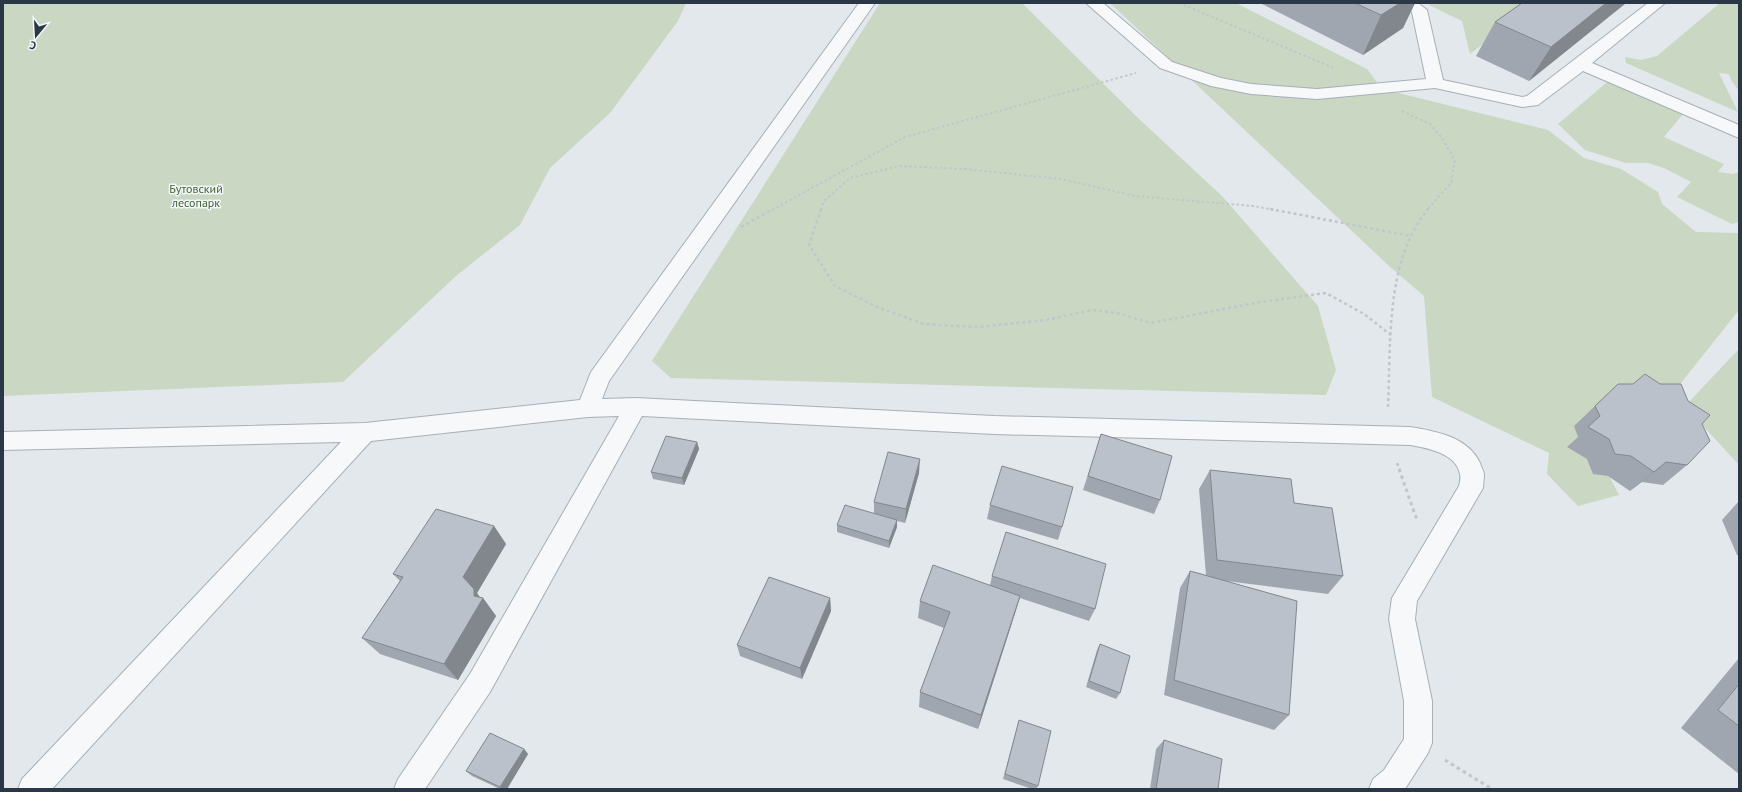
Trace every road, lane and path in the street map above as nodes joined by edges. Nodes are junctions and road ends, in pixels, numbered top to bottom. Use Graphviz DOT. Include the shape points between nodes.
graph roads {
  1 [pos="867,3"];
  2 [pos="1094,3"];
  3 [pos="1179,3"];
  4 [pos="1408,3"];
  5 [pos="1657,3"];
  6 [pos="1581,64"];
  7 [pos="1166,65"];
  8 [pos="1339,70"];
  9 [pos="1435,82"];
  10 [pos="1361,91"];
  11 [pos="1739,132"];
  12 [pos="740,227"];
  13 [pos="1411,236"];
  14 [pos="1391,335"];
  15 [pos="636,407"];
  16 [pos="588,408"];
  17 [pos="365,432"];
  18 [pos="1388,435"];
  19 [pos="3,441"];
  20 [pos="1430,557"];
  21 [pos="1418,743"];
  22 [pos="32,789"];
  23 [pos="408,789"];
  24 [pos="1383,789"];
  25 [pos="1492,789"];
  1 -- 16 [label="street" via="598,378"];
  2 -- 7 [label="street"];
  3 -- 8 [label="path"];
  4 -- 9 [label="street" via="1419,10"];
  5 -- 6 [label="street"];
  6 -- 9 [label="street" via="1532,101 1522,102"];
  6 -- 11 [label="street"];
  7 -- 10 [label="street" via="1217,82 1251,89 1317,94"];
  7 -- 12 [label="path" via="905,137"];
  9 -- 10 [label="street"];
  10 -- 13 [label="path" via="1430,124 1455,160 1452,182 1426,211"];
  13 -- 14 [label="path" via="1393,297"];
  13 -- 14 [label="path" via="1253,206 1135,196 1062,179 899,166 850,178 824,201 809,245 835,286 877,307 924,324 978,327 1046,320 1092,310 1117,313 1151,323 1260,302 1326,293 1364,314"];
  14 -- 18 [label="path"];
  15 -- 16 [label="street"];
  15 -- 18 [label="street" via="994,425"];
  15 -- 23 [label="street" via="480,682"];
  16 -- 17 [label="street"];
  17 -- 19 [label="street"];
  17 -- 22 [label="street"];
  18 -- 20 [label="path"];
  18 -- 20 [label="street" via="1429,438 1453,448 1463,457 1472,473 1471,488"];
  20 -- 21 [label="street" via="1405,598 1402,620 1418,701"];
  21 -- 24 [label="street" via="1394,780"];
  21 -- 25 [label="path"];
}
